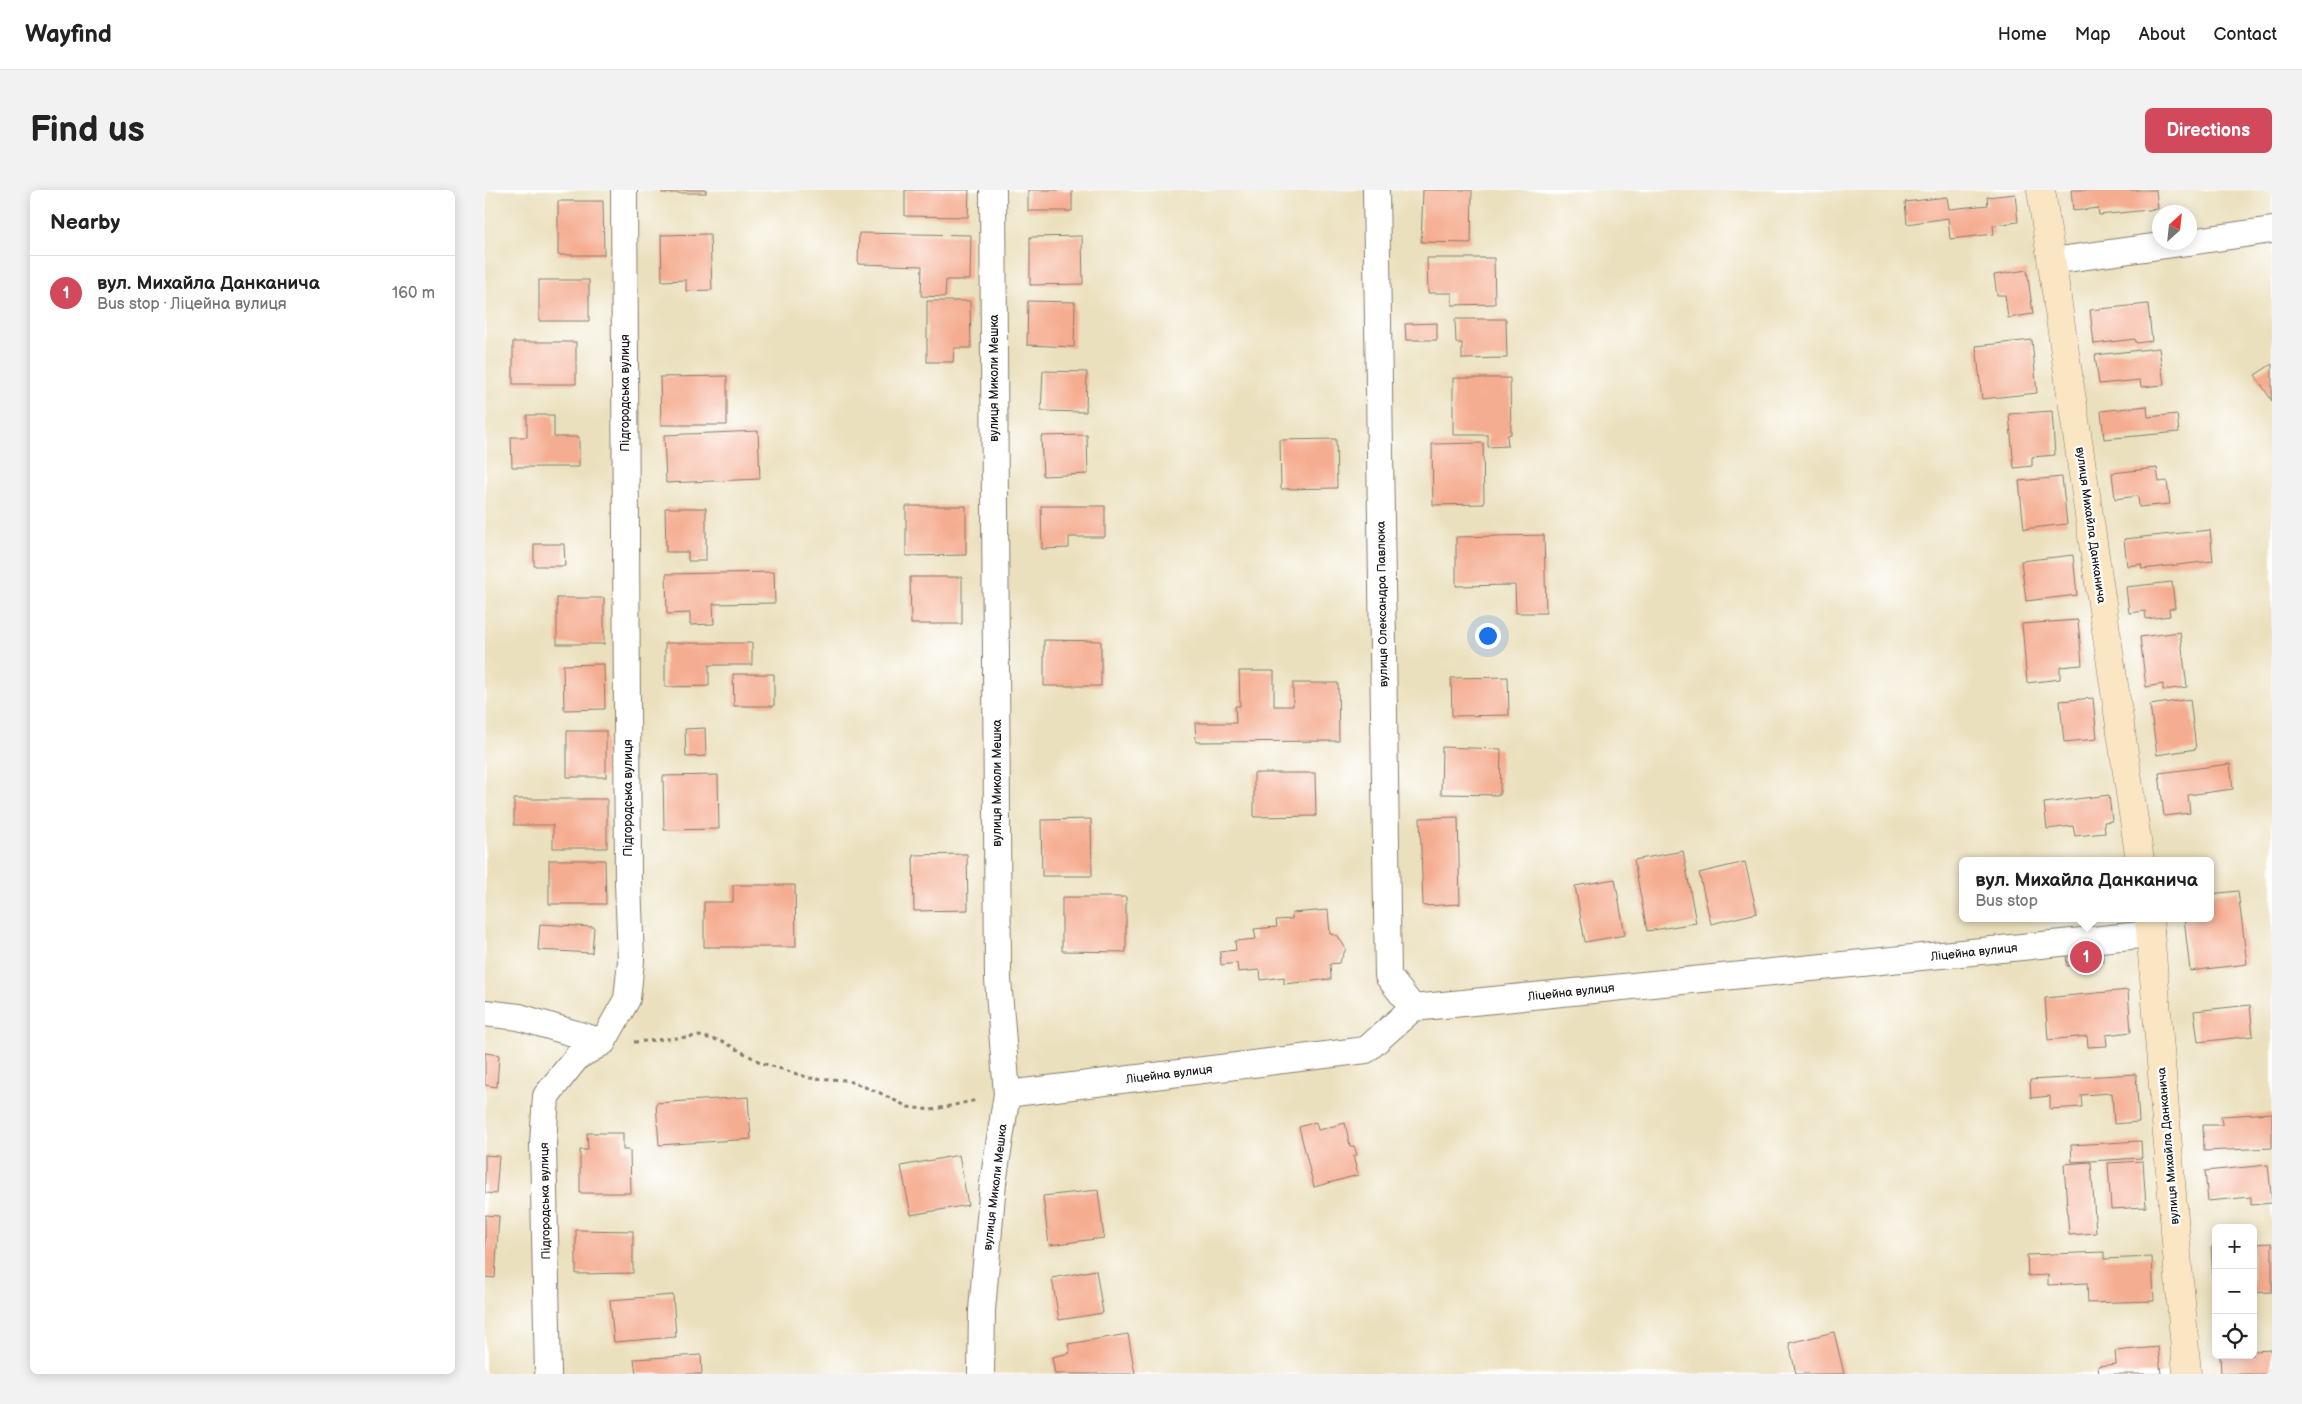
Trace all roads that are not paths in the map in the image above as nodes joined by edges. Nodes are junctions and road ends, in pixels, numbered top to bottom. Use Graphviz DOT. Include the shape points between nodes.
graph roads {
  1 [pos="625,190"];
  2 [pos="993,190"];
  3 [pos="1376,190"];
  4 [pos="2041,190"];
  5 [pos="2272,230"];
  6 [pos="2197,241"];
  7 [pos="2152,247"];
  8 [pos="2052,261"];
  9 [pos="2139,857"];
  10 [pos="2150,926"];
  11 [pos="1413,1008"];
  12 [pos="485,1013"];
  13 [pos="603,1042"];
  14 [pos="1007,1094"];
  15 [pos="548,1374"];
  16 [pos="981,1374"];
  17 [pos="2187,1374"];
  1 -- 13 [label="street, Підгородська вулиця" via="631,960 627,999"];
  2 -- 14 [label="street, вулиця Миколи Мешка" via="998,980"];
  3 -- 11 [label="street, вулиця Олександра Павлюка" via="1388,976"];
  4 -- 8 [label="street, вулиця Михайла Данканича"];
  5 -- 6 [label="street"];
  7 -- 8 [label="street"];
  8 -- 9 [label="street, вулиця Михайла Данканича"];
  10 -- 11 [label="street, Ліцейна вулиця"];
  10 -- 17 [label="street, вулиця Михайла Данканича"];
  11 -- 14 [label="street, Ліцейна вулиця" via="1366,1050"];
  12 -- 13 [label="street" via="519,1017"];
  13 -- 15 [label="street, Підгородська вулиця" via="577,1058 546,1096 543,1144"];
  14 -- 16 [label="street, вулиця Миколи Мешка" via="993,1183 982,1310"];
}
